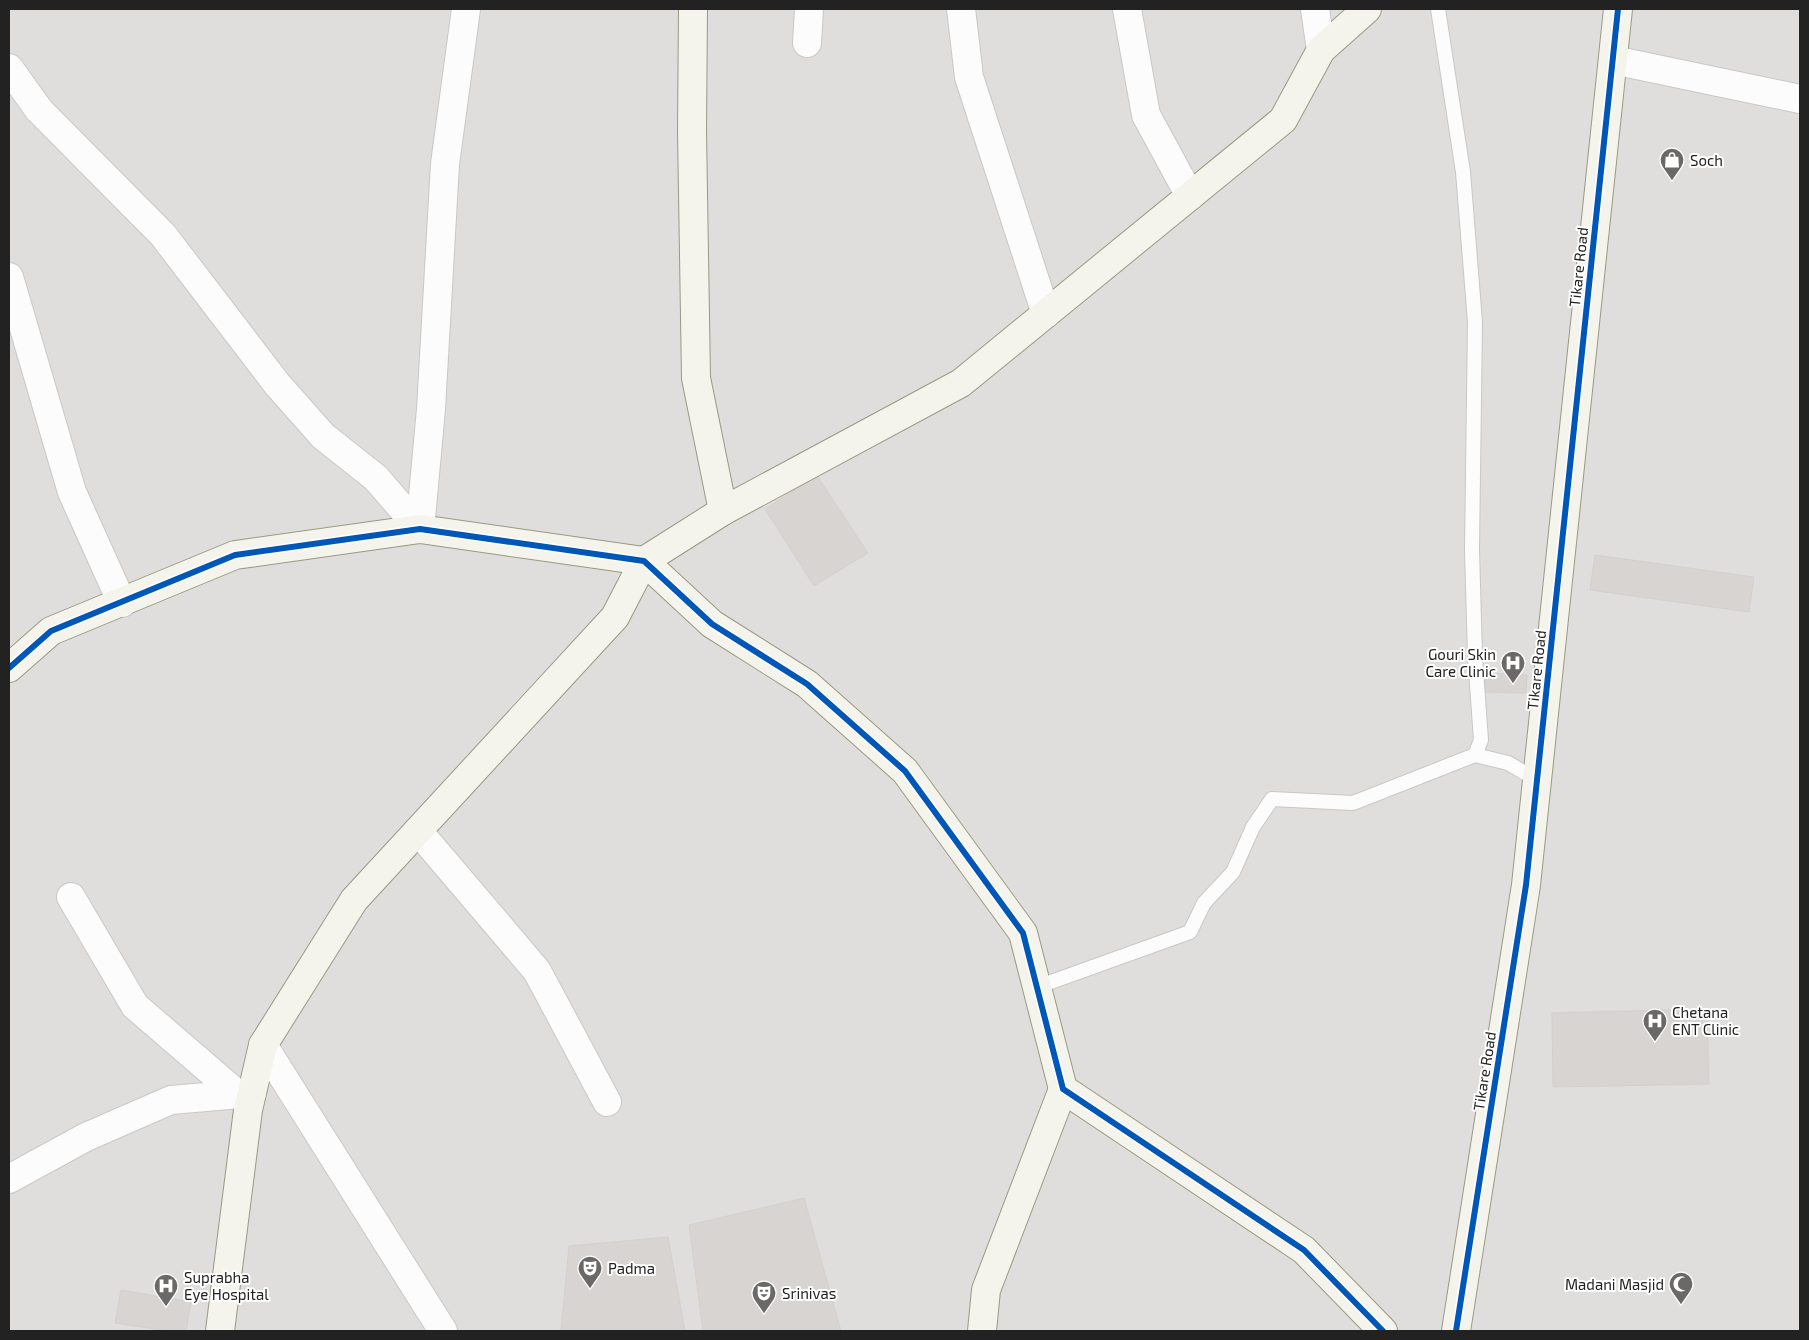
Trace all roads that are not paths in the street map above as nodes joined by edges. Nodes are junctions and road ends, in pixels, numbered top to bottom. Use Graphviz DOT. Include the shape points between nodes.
graph roads {
  1 [pos="466,9"];
  2 [pos="693,9"];
  3 [pos="809,9"];
  4 [pos="961,9"];
  5 [pos="1127,9"];
  6 [pos="1315,9"];
  7 [pos="1367,9"];
  8 [pos="1438,9"];
  9 [pos="1618,9"];
  10 [pos="807,43"];
  11 [pos="1321,50"];
  12 [pos="1613,60"];
  13 [pos="9,68"];
  14 [pos="1800,99"];
  15 [pos="1190,196"];
  16 [pos="9,277"];
  17 [pos="1046,314"];
  18 [pos="723,511"];
  19 [pos="420,529"];
  20 [pos="644,561"];
  21 [pos="122,602"];
  22 [pos="9,668"];
  23 [pos="1475,755"];
  24 [pos="1537,780"];
  25 [pos="418,831"];
  26 [pos="72,897"];
  27 [pos="1037,987"];
  28 [pos="263,1045"];
  29 [pos="1062,1089"];
  30 [pos="244,1092"];
  31 [pos="607,1102"];
  32 [pos="9,1179"];
  33 [pos="220,1331"];
  34 [pos="444,1331"];
  35 [pos="982,1331"];
  36 [pos="1383,1331"];
  37 [pos="1456,1331"];
  1 -- 19 [label="street" via="445,164 431,409"];
  2 -- 18 [label="street" via="696,378"];
  3 -- 10 [label="street"];
  4 -- 17 [label="street" via="969,77"];
  5 -- 15 [label="street" via="1146,115"];
  6 -- 11 [label="street"];
  7 -- 11 [label="street"];
  8 -- 23 [label="lane" via="1463,172 1475,322 1472,550 1480,740"];
  9 -- 12 [label="street, Tikare Road"];
  11 -- 15 [label="street" via="1283,120"];
  12 -- 14 [label="street"];
  12 -- 24 [label="street, Tikare Road"];
  13 -- 19 [label="street" via="39,110 163,236 303,414 323,436 376,478"];
  15 -- 17 [label="street"];
  16 -- 21 [label="street" via="72,492"];
  17 -- 18 [label="street" via="961,383"];
  18 -- 20 [label="street"];
  19 -- 20 [label="street"];
  19 -- 21 [label="street" via="235,555"];
  20 -- 25 [label="street" via="615,617"];
  20 -- 27 [label="street" via="712,624 807,684 905,771 1023,933"];
  21 -- 22 [label="street" via="51,631"];
  23 -- 24 [label="lane" via="1508,762"];
  23 -- 27 [label="lane" via="1353,803 1272,799 1253,827 1234,872 1204,903 1190,932"];
  24 -- 37 [label="street, Tikare Road" via="1526,885"];
  25 -- 28 [label="street" via="354,900"];
  25 -- 31 [label="street" via="537,971"];
  26 -- 30 [label="street" via="134,1006"];
  27 -- 29 [label="street"];
  28 -- 30 [label="street"];
  28 -- 34 [label="street"];
  29 -- 35 [label="street" via="986,1290"];
  29 -- 36 [label="street" via="1304,1250"];
  30 -- 32 [label="street" via="171,1100 86,1137"];
  30 -- 33 [label="street"];
}
